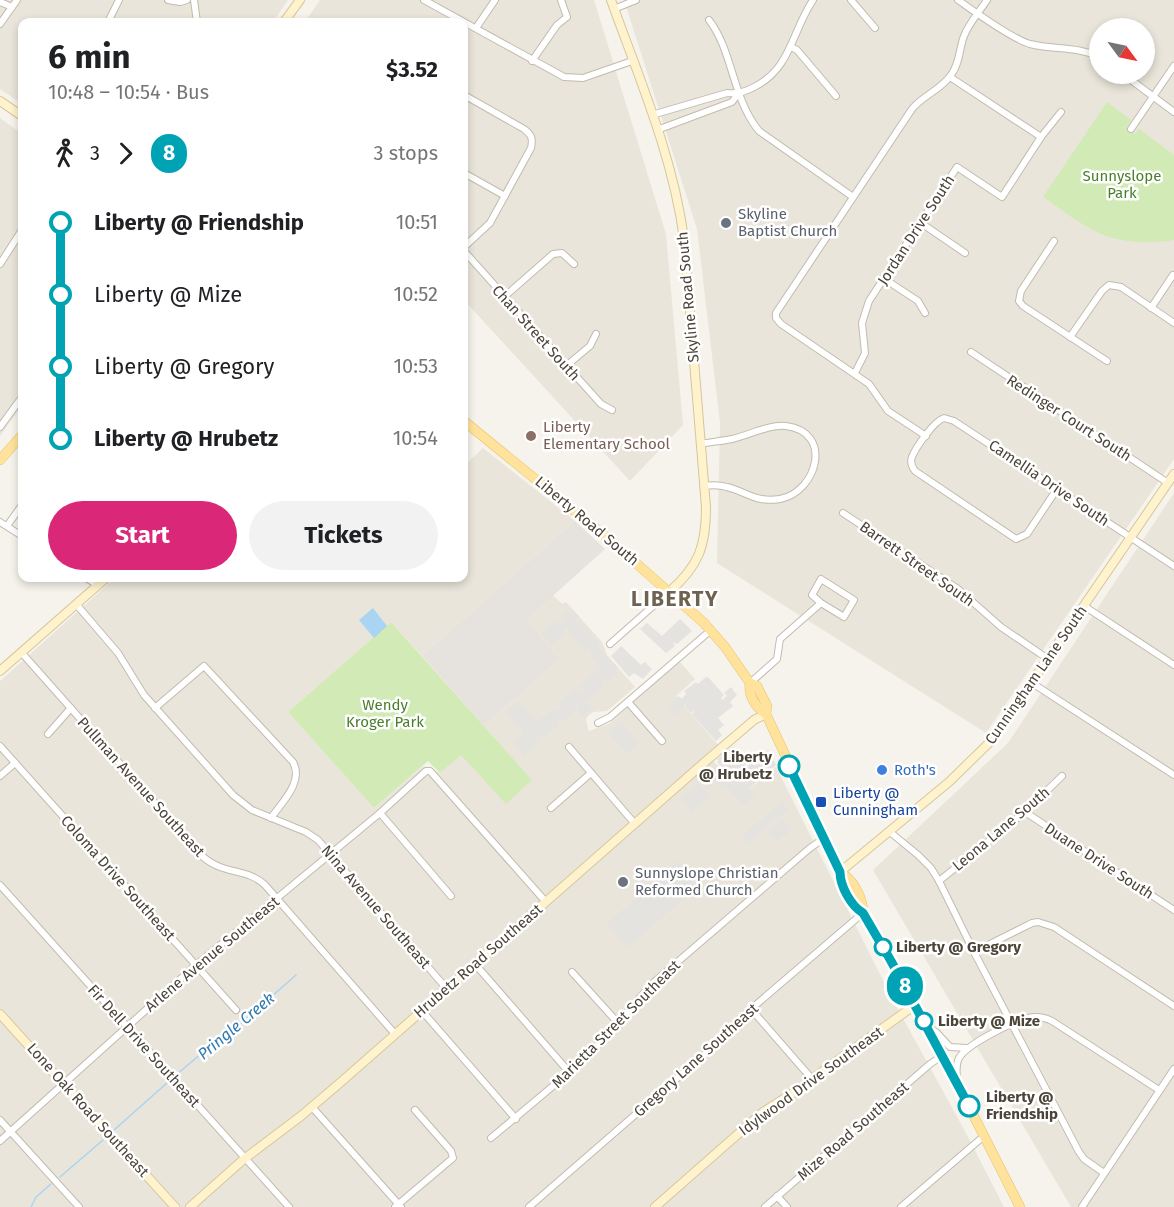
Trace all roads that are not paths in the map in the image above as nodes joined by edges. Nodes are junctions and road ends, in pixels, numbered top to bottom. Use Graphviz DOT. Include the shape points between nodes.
graph roads {
  1 [pos="17,0"];
  2 [pos="119,0"];
  3 [pos="168,0"];
  4 [pos="187,0"];
  5 [pos="194,0"];
  6 [pos="300,0"];
  7 [pos="424,0"];
  8 [pos="495,0"];
  9 [pos="561,0"];
  10 [pos="611,0"];
  11 [pos="636,0"];
  12 [pos="851,0"];
  13 [pos="958,0"];
  14 [pos="987,0"];
  15 [pos="810,1"];
  16 [pos="0,2"];
  17 [pos="12,7"];
  18 [pos="615,9"];
  19 [pos="978,13"];
  20 [pos="110,18"];
  21 [pos="196,18"];
  22 [pos="288,18"];
  23 [pos="457,18"];
  24 [pos="709,20"];
  25 [pos="0,24"];
  26 [pos="468,24"];
  27 [pos="476,28"];
  28 [pos="875,28"];
  29 [pos="791,47"];
  30 [pos="1089,53"];
  31 [pos="532,61"];
  32 [pos="632,61"];
  33 [pos="1174,66"];
  34 [pos="950,77"];
  35 [pos="1136,84"];
  36 [pos="738,94"];
  37 [pos="836,96"];
  38 [pos="1153,97"];
  39 [pos="468,98"];
  40 [pos="0,101"];
  41 [pos="1062,112"];
  42 [pos="1174,112"];
  43 [pos="18,113"];
  44 [pos="652,115"];
  45 [pos="1131,129"];
  46 [pos="657,130"];
  47 [pos="1041,137"];
  48 [pos="468,175"];
  49 [pos="505,196"];
  50 [pos="853,197"];
  51 [pos="921,223"];
  52 [pos="18,236"];
  53 [pos="1054,241"];
  54 [pos="468,245"];
  55 [pos="965,253"];
  56 [pos="468,254"];
  57 [pos="0,264"];
  58 [pos="574,264"];
  59 [pos="1173,275"];
  60 [pos="883,278"];
  61 [pos="504,297"];
  62 [pos="1151,308"];
  63 [pos="925,313"];
  64 [pos="1174,323"];
  65 [pos="596,334"];
  66 [pos="1070,337"];
  67 [pos="970,352"];
  68 [pos="1107,361"];
  69 [pos="566,366"];
  70 [pos="855,373"];
  71 [pos="18,402"];
  72 [pos="612,410"];
  73 [pos="468,424"];
  74 [pos="0,427"];
  75 [pos="926,436"];
  76 [pos="18,440"];
  77 [pos="700,444"];
  78 [pos="0,460"];
  79 [pos="1174,474"];
  80 [pos="1168,483"];
  81 [pos="704,486"];
  82 [pos="1057,489"];
  83 [pos="18,511"];
  84 [pos="843,513"];
  85 [pos="0,522"];
  86 [pos="8,526"];
  87 [pos="18,533"];
  88 [pos="1131,538"];
  89 [pos="1174,566"];
  90 [pos="93,582"];
  91 [pos="101,582"];
  92 [pos="98,585"];
  93 [pos="669,592"];
  94 [pos="821,603"];
  95 [pos="76,604"];
  96 [pos="1084,606"];
  97 [pos="711,630"];
  98 [pos="610,644"];
  99 [pos="21,652"];
  100 [pos="1048,659"];
  101 [pos="1174,664"];
  102 [pos="0,671"];
  103 [pos="750,683"];
  104 [pos="1032,683"];
  105 [pos="628,702"];
  106 [pos="71,708"];
  107 [pos="156,708"];
  108 [pos="766,714"];
  109 [pos="598,723"];
  110 [pos="48,734"];
  111 [pos="662,741"];
  112 [pos="0,746"];
  113 [pos="569,747"];
  114 [pos="15,763"];
  115 [pos="591,773"];
  116 [pos="1174,775"];
  117 [pos="0,776"];
  118 [pos="1062,776"];
  119 [pos="551,808"];
  120 [pos="1024,812"];
  121 [pos="380,813"];
  122 [pos="271,818"];
  123 [pos="635,824"];
  124 [pos="890,832"];
  125 [pos="823,839"];
  126 [pos="330,854"];
  127 [pos="840,872"];
  128 [pos="939,881"];
  129 [pos="0,885"];
  130 [pos="451,896"];
  131 [pos="278,898"];
  132 [pos="546,902"];
  133 [pos="1174,910"];
  134 [pos="863,913"];
  135 [pos="974,952"];
  136 [pos="475,964"];
  137 [pos="196,965"];
  138 [pos="572,972"];
  139 [pos="447,988"];
  140 [pos="915,1005"];
  141 [pos="1174,1006"];
  142 [pos="752,1009"];
  143 [pos="236,1010"];
  144 [pos="422,1011"];
  145 [pos="0,1014"];
  146 [pos="618,1023"];
  147 [pos="1013,1024"];
  148 [pos="926,1026"];
  149 [pos="127,1027"];
  150 [pos="395,1034"];
  151 [pos="967,1048"];
  152 [pos="942,1056"];
  153 [pos="1174,1069"];
  154 [pos="569,1072"];
  155 [pos="812,1079"];
  156 [pos="957,1083"];
  157 [pos="64,1084"];
  158 [pos="1159,1090"];
  159 [pos="312,1107"];
  160 [pos="415,1110"];
  161 [pos="516,1119"];
  162 [pos="0,1120"];
  163 [pos="11,1132"];
  164 [pos="984,1136"];
  165 [pos="491,1138"];
  166 [pos="0,1141"];
  167 [pos="244,1159"];
  168 [pos="1104,1173"];
  169 [pos="777,1196"];
  170 [pos="398,1206"];
  171 [pos="79,1207"];
  172 [pos="175,1207"];
  173 [pos="189,1207"];
  174 [pos="289,1207"];
  175 [pos="530,1207"];
  176 [pos="654,1207"];
  177 [pos="765,1207"];
  178 [pos="787,1207"];
  179 [pos="901,1207"];
  180 [pos="1020,1207"];
  181 [pos="1082,1207"];
  1 -- 17 [label="street"];
  2 -- 20 [label="street"];
  3 -- 4 [label="street"];
  5 -- 21 [label="street"];
  6 -- 22 [label="street"];
  7 -- 23 [label="street"];
  8 -- 27 [label="street"];
  9 -- 31 [label="street" via="567,17"];
  10 -- 18 [label="street, Skyline Road South"];
  11 -- 18 [label="street"];
  12 -- 28 [label="street"];
  13 -- 19 [label="street"];
  14 -- 19 [label="street"];
  15 -- 29 [label="street"];
  16 -- 17 [label="street"];
  17 -- 25 [label="street"];
  18 -- 32 [label="street, Skyline Road South"];
  19 -- 30 [label="street" via="1029,44"];
  19 -- 34 [label="street" via="964,35 959,60"];
  24 -- 36 [label="street"];
  26 -- 27 [label="street"];
  27 -- 31 [label="street"];
  29 -- 36 [label="street" via="772,76"];
  29 -- 37 [label="street"];
  31 -- 32 [label="street" via="573,79"];
  32 -- 44 [label="street, Skyline Road South"];
  33 -- 38 [label="street"];
  34 -- 47 [label="street"];
  34 -- 50 [label="street" via="916,104"];
  35 -- 38 [label="street"];
  36 -- 44 [label="street" via="727,93"];
  36 -- 46 [label="street" via="732,102"];
  36 -- 50 [label="street" via="759,131"];
  38 -- 42 [label="street"];
  38 -- 45 [label="street"];
  39 -- 49 [label="street" via="532,137 531,148"];
  40 -- 43 [label="street"];
  41 -- 47 [label="street, Jordan Drive South"];
  44 -- 46 [label="street, Skyline Road South"];
  46 -- 77 [label="street, Skyline Road South" via="681,215"];
  47 -- 51 [label="street, Jordan Drive South" via="1002,197 957,167"];
  48 -- 49 [label="street"];
  49 -- 54 [label="street" via="490,222"];
  50 -- 70 [label="street" via="776,318"];
  51 -- 55 [label="street"];
  51 -- 60 [label="street, Jordan Drive South"];
  52 -- 57 [label="street"];
  53 -- 66 [label="street" via="1021,291 1019,301"];
  56 -- 61 [label="street, Chan Street South"];
  58 -- 61 [label="street" via="562,253 553,254"];
  59 -- 62 [label="street"];
  60 -- 63 [label="street" via="918,302"];
  60 -- 70 [label="street, Jordan Drive South" via="864,315 865,353"];
  61 -- 69 [label="street, Chan Street South"];
  62 -- 64 [label="street"];
  62 -- 66 [label="street" via="1121,287 1109,285"];
  65 -- 69 [label="street" via="590,346"];
  66 -- 68 [label="street"];
  67 -- 80 [label="street, Redinger Court South"];
  69 -- 72 [label="street, Chan Street South" via="601,404"];
  70 -- 75 [label="street" via="869,384 888,411"];
  71 -- 74 [label="street"];
  73 -- 93 [label="main road, Liberty Road South"];
  75 -- 82 [label="street, Camellia Drive South" via="940,419 954,421"];
  75 -- 82 [label="street" via="912,457 915,471 1016,538 1027,534"];
  76 -- 78 [label="main road"];
  77 -- 81 [label="street, Skyline Road South"];
  77 -- 81 [label="street" via="785,426 808,435 816,449 810,477 783,499 767,501 728,487"];
  79 -- 80 [label="street, Cunningham Lane South"];
  80 -- 88 [label="street, Cunningham Lane South"];
  81 -- 93 [label="street, Skyline Road South" via="706,530 702,549 693,568"];
  82 -- 88 [label="street, Camellia Drive South"];
  83 -- 86 [label="street"];
  84 -- 100 [label="street, Barrett Street South" via="958,589 1001,627"];
  85 -- 86 [label="street"];
  86 -- 87 [label="street"];
  88 -- 89 [label="street, Camellia Drive South"];
  88 -- 96 [label="street, Cunningham Lane South"];
  90 -- 92 [label="street"];
  91 -- 92 [label="street"];
  92 -- 95 [label="street"];
  93 -- 97 [label="main road, Liberty Road South"];
  93 -- 98 [label="street"];
  94 -- 94 [label="street" via="844,617 854,600 821,579 812,595"];
  94 -- 103 [label="street" via="780,639 777,659"];
  95 -- 99 [label="street"];
  95 -- 107 [label="street, Nina Avenue Southeast" via="118,653"];
  96 -- 100 [label="street, Cunningham Lane South"];
  96 -- 101 [label="street"];
  97 -- 103 [label="main road, Liberty Road South"];
  97 -- 105 [label="street"];
  99 -- 102 [label="street"];
  99 -- 106 [label="street, Pullman Avenue Southeast"];
  100 -- 104 [label="street, Cunningham Lane South"];
  103 -- 108 [label="main road, Liberty Road South" via="749,691 758,709"];
  104 -- 116 [label="street"];
  104 -- 124 [label="street, Cunningham Lane South" via="983,750"];
  105 -- 109 [label="street"];
  105 -- 111 [label="street"];
  106 -- 110 [label="street"];
  106 -- 131 [label="street, Pullman Avenue Southeast" via="208,861 220,869 260,879"];
  107 -- 122 [label="street, Nina Avenue Southeast" via="233,795"];
  107 -- 122 [label="street" via="204,666 296,768 295,782"];
  108 -- 123 [label="street, Hrubetz Road Southeast" via="754,720"];
  108 -- 125 [label="main road, Liberty Road South"];
  112 -- 114 [label="street, Coloma Drive Southeast"];
  113 -- 115 [label="street"];
  114 -- 117 [label="street"];
  114 -- 137 [label="street, Coloma Drive Southeast"];
  115 -- 119 [label="street"];
  115 -- 123 [label="street"];
  118 -- 120 [label="street, Leona Lane South"];
  120 -- 128 [label="street, Leona Lane South"];
  120 -- 133 [label="street, Duane Drive South"];
  121 -- 126 [label="street, Arlene Avenue Southeast"];
  121 -- 130 [label="street"];
  121 -- 132 [label="street, Arlene Avenue Southeast" via="428,771"];
  122 -- 126 [label="street, Nina Avenue Southeast" via="306,832"];
  123 -- 132 [label="street, Hrubetz Road Southeast"];
  124 -- 127 [label="street, Cunningham Lane South"];
  124 -- 128 [label="street" via="931,868"];
  125 -- 127 [label="main road, Liberty Road South"];
  125 -- 146 [label="street, Marietta Street Southeast" via="653,983"];
  126 -- 131 [label="street, Arlene Avenue Southeast"];
  126 -- 139 [label="street, Nina Avenue Southeast"];
  127 -- 134 [label="main road, Liberty Road South" via="840,881 856,909"];
  128 -- 135 [label="street"];
  129 -- 149 [label="street, Fir Dell Drive Southeast"];
  131 -- 137 [label="street, Arlene Avenue Southeast"];
  131 -- 150 [label="street, Pullman Avenue Southeast"];
  132 -- 136 [label="street, Hrubetz Road Southeast"];
  134 -- 140 [label="main road, Liberty Road South"];
  134 -- 142 [label="street, Gregory Lane Southeast"];
  135 -- 141 [label="street" via="1032,923 1044,923"];
  135 -- 147 [label="street"];
  136 -- 139 [label="street, Hrubetz Road Southeast"];
  136 -- 154 [label="street"];
  137 -- 143 [label="street, Coloma Drive Southeast"];
  137 -- 149 [label="street, Arlene Avenue Southeast"];
  138 -- 146 [label="street"];
  139 -- 144 [label="street, Hrubetz Road Southeast"];
  140 -- 148 [label="main road, Liberty Road South"];
  140 -- 155 [label="street, Idylwood Drive Southeast"];
  142 -- 155 [label="street"];
  142 -- 175 [label="street, Gregory Lane Southeast"];
  144 -- 150 [label="street, Hrubetz Road Southeast"];
  144 -- 161 [label="street"];
  145 -- 157 [label="street, Lone Oak Road Southeast"];
  146 -- 154 [label="street, Marietta Street Southeast"];
  147 -- 151 [label="street"];
  147 -- 158 [label="street" via="1028,1018 1047,1018"];
  147 -- 168 [label="street" via="1079,1152"];
  148 -- 151 [label="street" via="950,1047"];
  148 -- 152 [label="main road, Liberty Road South"];
  149 -- 157 [label="street, Arlene Avenue Southeast"];
  149 -- 167 [label="street, Fir Dell Drive Southeast"];
  150 -- 159 [label="street, Hrubetz Road Southeast"];
  151 -- 156 [label="street" via="956,1066"];
  152 -- 156 [label="main road, Liberty Road South"];
  152 -- 169 [label="street, Mize Road Southeast"];
  153 -- 158 [label="street"];
  154 -- 161 [label="street, Marietta Street Southeast"];
  155 -- 176 [label="street, Idylwood Drive Southeast" via="763,1112"];
  156 -- 164 [label="main road, Liberty Road South"];
  157 -- 163 [label="street, Arlene Avenue Southeast"];
  157 -- 172 [label="street, Lone Oak Road Southeast"];
  158 -- 168 [label="street"];
  159 -- 167 [label="street, Hrubetz Road Southeast"];
  159 -- 170 [label="street"];
  160 -- 170 [label="street" via="453,1158"];
  161 -- 165 [label="street, Marietta Street Southeast"];
  162 -- 163 [label="street"];
  163 -- 166 [label="street, Arlene Avenue Southeast"];
  163 -- 171 [label="street"];
  164 -- 179 [label="street"];
  164 -- 180 [label="main road, Liberty Road South"];
  167 -- 173 [label="street, Hrubetz Road Southeast"];
  167 -- 174 [label="street, Fir Dell Drive Southeast"];
  168 -- 181 [label="street"];
  169 -- 177 [label="street, Mize Road Southeast"];
  169 -- 178 [label="street"];
}
